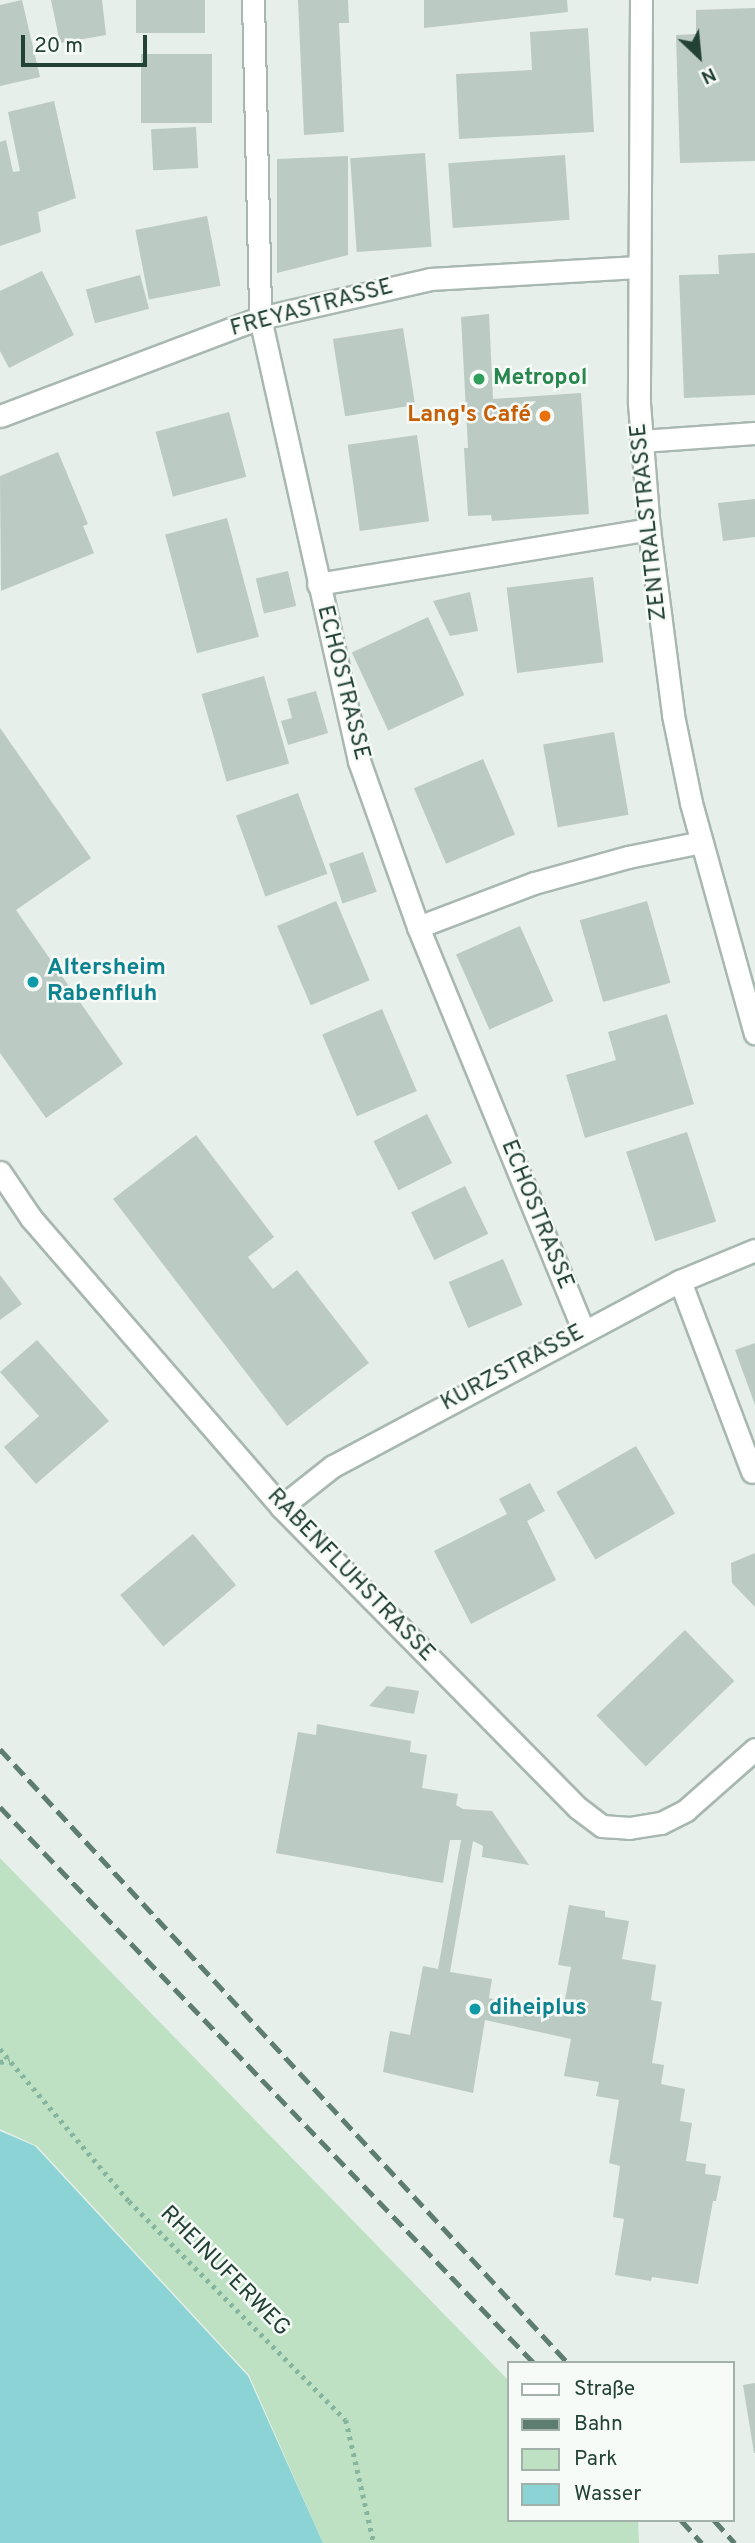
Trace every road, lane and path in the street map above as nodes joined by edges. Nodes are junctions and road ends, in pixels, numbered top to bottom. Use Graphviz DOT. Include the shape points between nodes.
graph roads {
  1 [pos="253,0"];
  2 [pos="641,0"];
  3 [pos="638,267"];
  4 [pos="260,318"];
  5 [pos="3,411"];
  6 [pos="755,433"];
  7 [pos="641,441"];
  8 [pos="649,529"];
  9 [pos="317,584"];
  10 [pos="701,842"];
  11 [pos="418,927"];
  12 [pos="755,1033"];
  13 [pos="0,1172"];
  14 [pos="755,1250"];
  15 [pos="680,1281"];
  16 [pos="584,1331"];
  17 [pos="752,1472"];
  18 [pos="281,1507"];
  19 [pos="755,1749"];
  20 [pos="0,2049"];
  21 [pos="10,2060"];
  22 [pos="0,2062"];
  23 [pos="374,2543"];
  1 -- 4 [label="street, ECHOSTRASSE"];
  2 -- 3 [label="street, ZENTRALSTRASSE"];
  3 -- 4 [label="street, FREYASTRASSE" via="430,279"];
  3 -- 7 [label="street, ZENTRALSTRASSE"];
  4 -- 5 [label="street, FREYASTRASSE"];
  4 -- 9 [label="street, ECHOSTRASSE"];
  6 -- 7 [label="street"];
  7 -- 8 [label="street, ZENTRALSTRASSE"];
  8 -- 9 [label="street"];
  8 -- 10 [label="street, ZENTRALSTRASSE" via="673,715"];
  9 -- 11 [label="street, ECHOSTRASSE" via="359,761"];
  10 -- 11 [label="street" via="534,883"];
  10 -- 12 [label="street, ZENTRALSTRASSE"];
  11 -- 16 [label="street, ECHOSTRASSE"];
  13 -- 18 [label="street, RABENFLUHSTRASSE" via="31,1218"];
  14 -- 15 [label="street, KURZSTRASSE"];
  15 -- 16 [label="street, KURZSTRASSE"];
  15 -- 17 [label="street"];
  16 -- 18 [label="street, KURZSTRASSE" via="333,1466"];
  18 -- 19 [label="street, RABENFLUHSTRASSE" via="578,1808 602,1826 661,1823 686,1810"];
  20 -- 21 [label="path, RHEINUFERWEG"];
  21 -- 22 [label="path"];
  21 -- 23 [label="path, RHEINUFERWEG" via="129,2201 346,2420"];
}
